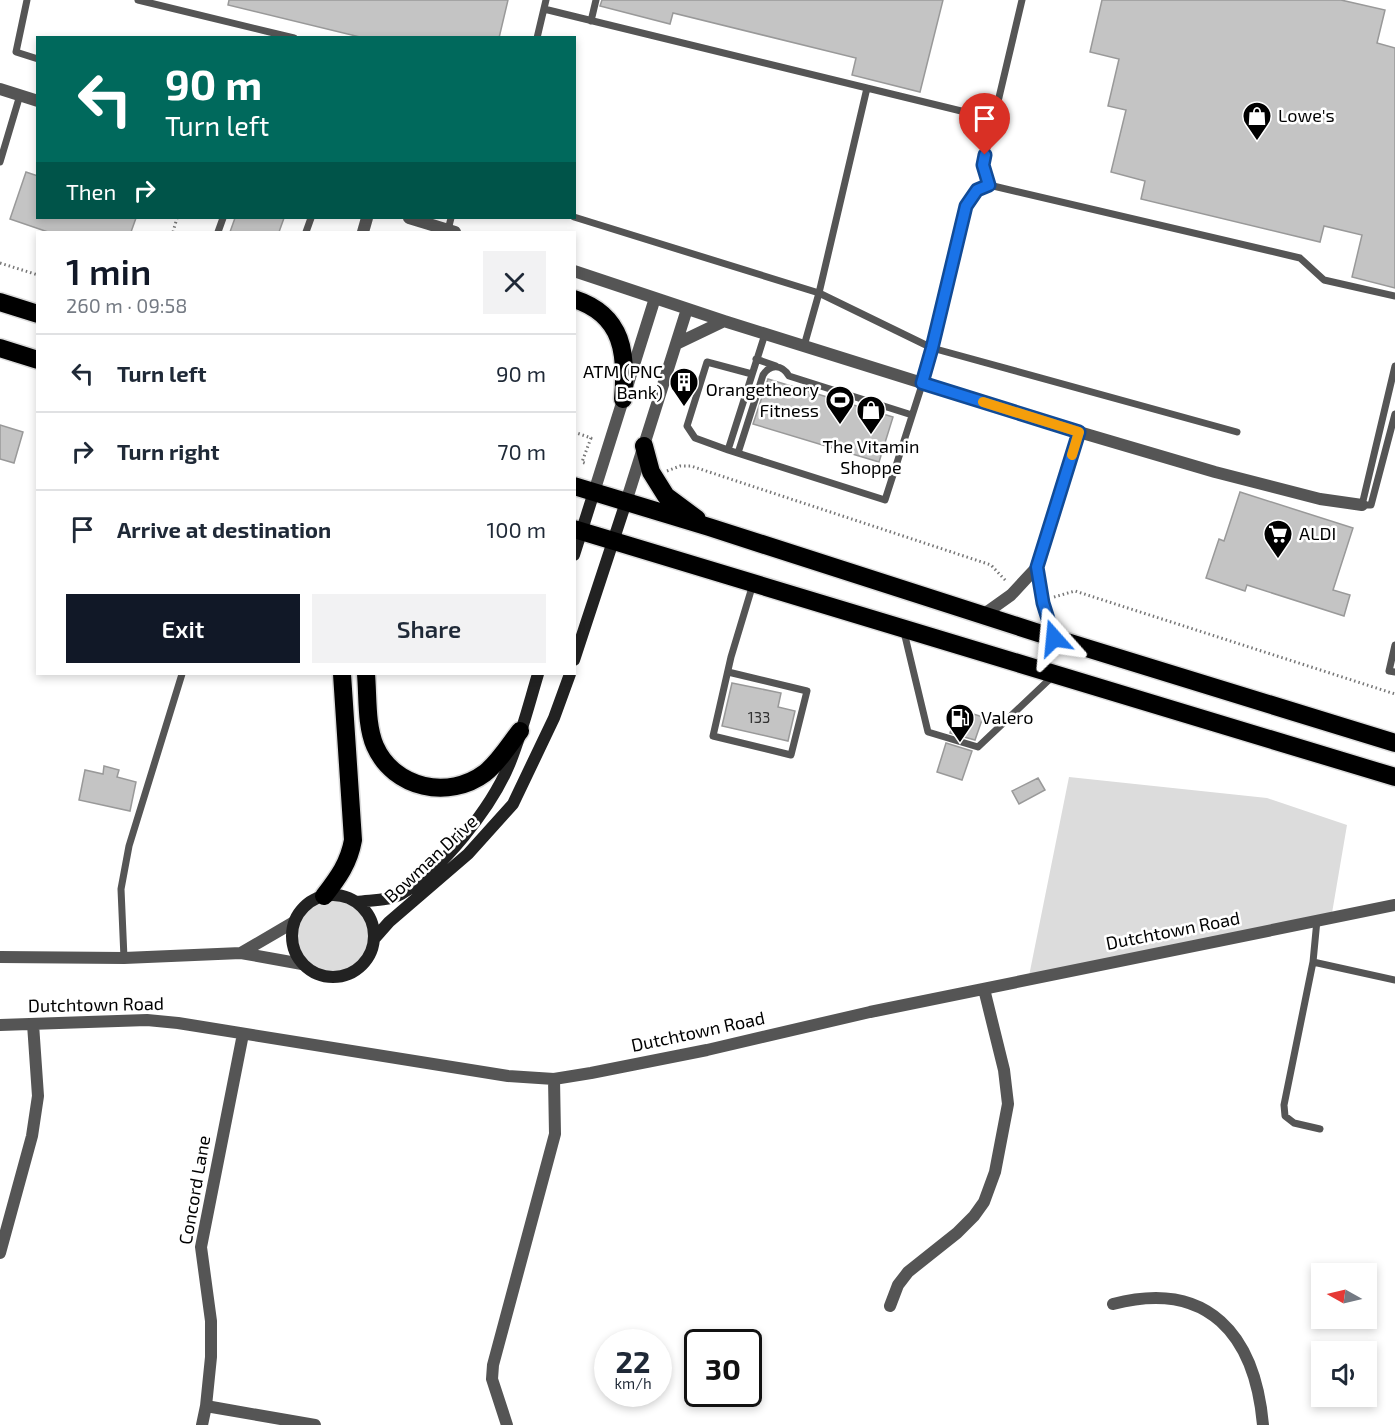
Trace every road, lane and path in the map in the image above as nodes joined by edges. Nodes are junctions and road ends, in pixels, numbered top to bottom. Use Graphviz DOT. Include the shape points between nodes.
graph roads {
  1 [pos="27,0"];
  2 [pos="138,0"];
  3 [pos="546,0"];
  4 [pos="596,0"];
  5 [pos="1022,0"];
  6 [pos="544,9"];
  7 [pos="591,21"];
  8 [pos="286,36"];
  9 [pos="537,36"];
  10 [pos="36,58"];
  11 [pos="0,88"];
  12 [pos="867,88"];
  13 [pos="20,95"];
  14 [pos="36,100"];
  15 [pos="994,119"];
  16 [pos="0,162"];
  17 [pos="989,185"];
  18 [pos="576,218"];
  19 [pos="414,219"];
  20 [pos="452,227"];
  21 [pos="0,263"];
  22 [pos="576,272"];
  23 [pos="36,274"];
  24 [pos="819,293"];
  25 [pos="1395,296"];
  26 [pos="654,298"];
  27 [pos="576,301"];
  28 [pos="0,302"];
  29 [pos="687,309"];
  30 [pos="36,313"];
  31 [pos="724,321"];
  32 [pos="765,334"];
  33 [pos="676,344"];
  34 [pos="804,346"];
  35 [pos="0,348"];
  36 [pos="932,348"];
  37 [pos="36,359"];
  38 [pos="756,359"];
  39 [pos="1395,366"];
  40 [pos="779,367"];
  41 [pos="752,375"];
  42 [pos="922,383"];
  43 [pos="623,399"];
  44 [pos="1395,414"];
  45 [pos="912,415"];
  46 [pos="1079,432"];
  47 [pos="1237,432"];
  48 [pos="576,433"];
  49 [pos="644,446"];
  50 [pos="728,450"];
  51 [pos="738,453"];
  52 [pos="587,464"];
  53 [pos="662,473"];
  54 [pos="576,487"];
  55 [pos="594,492"];
  56 [pos="626,502"];
  57 [pos="1362,506"];
  58 [pos="709,527"];
  59 [pos="578,530"];
  60 [pos="614,542"];
  61 [pos="1037,567"];
  62 [pos="753,584"];
  63 [pos="1009,585"];
  64 [pos="1051,598"];
  65 [pos="983,615"];
  66 [pos="903,629"];
  67 [pos="1054,638"];
  68 [pos="1395,645"];
  69 [pos="576,654"];
  70 [pos="728,672"];
  71 [pos="1395,672"];
  72 [pos="182,675"];
  73 [pos="342,675"];
  74 [pos="366,675"];
  75 [pos="538,675"];
  76 [pos="570,675"];
  77 [pos="1054,675"];
  78 [pos="1395,694"];
  79 [pos="520,731"];
  80 [pos="1395,743"];
  81 [pos="1395,777"];
  82 [pos="324,896"];
  83 [pos="357,902"];
  84 [pos="1395,904"];
  85 [pos="1317,920"];
  86 [pos="294,922"];
  87 [pos="374,939"];
  88 [pos="241,953"];
  89 [pos="0,957"];
  90 [pos="124,958"];
  91 [pos="1313,962"];
  92 [pos="302,964"];
  93 [pos="1395,980"];
  94 [pos="984,989"];
  95 [pos="33,1024"];
  96 [pos="0,1025"];
  97 [pos="243,1034"];
  98 [pos="554,1079"];
  99 [pos="1320,1129"];
  100 [pos="0,1253"];
  101 [pos="1113,1304"];
  102 [pos="890,1306"];
  103 [pos="206,1406"];
  104 [pos="202,1425"];
  105 [pos="315,1425"];
  106 [pos="507,1425"];
  107 [pos="1263,1425"];
  1 -- 10 [label="lane" via="16,52"];
  2 -- 8 [label="lane"];
  3 -- 6 [label="lane"];
  4 -- 7 [label="lane"];
  5 -- 15 [label="lane"];
  6 -- 7 [label="lane"];
  6 -- 9 [label="lane"];
  7 -- 12 [label="lane"];
  11 -- 13 [label="street"];
  12 -- 15 [label="lane"];
  12 -- 24 [label="lane"];
  13 -- 14 [label="street"];
  13 -- 16 [label="lane"];
  15 -- 17 [label="lane" via="983,165"];
  17 -- 25 [label="lane" via="1300,258 1324,280"];
  17 -- 36 [label="lane" via="977,190 966,206"];
  18 -- 24 [label="lane"];
  19 -- 20 [label="street"];
  21 -- 23 [label="path"];
  22 -- 26 [label="street"];
  24 -- 34 [label="lane"];
  24 -- 36 [label="lane"];
  26 -- 29 [label="street"];
  26 -- 43 [label="street"];
  27 -- 43 [label="highway" via="608,319 616,331 626,370"];
  28 -- 30 [label="highway"];
  29 -- 31 [label="street"];
  29 -- 33 [label="street"];
  31 -- 32 [label="street"];
  31 -- 33 [label="street"];
  32 -- 34 [label="street"];
  32 -- 38 [label="lane"];
  33 -- 49 [label="street"];
  34 -- 42 [label="street"];
  35 -- 37 [label="highway"];
  36 -- 42 [label="lane"];
  36 -- 47 [label="lane"];
  38 -- 40 [label="lane"];
  38 -- 41 [label="lane"];
  39 -- 57 [label="lane"];
  40 -- 45 [label="lane" via="789,376"];
  40 -- 51 [label="lane" via="768,368 763,375"];
  41 -- 50 [label="lane"];
  41 -- 50 [label="lane" via="706,362 687,426 695,438"];
  42 -- 45 [label="lane"];
  42 -- 46 [label="street"];
  43 -- 55 [label="street"];
  44 -- 57 [label="lane" via="1371,505"];
  45 -- 51 [label="lane" via="885,500"];
  46 -- 57 [label="street" via="1215,472"];
  46 -- 61 [label="street"];
  48 -- 52 [label="path" via="591,438 582,462"];
  49 -- 56 [label="street"];
  49 -- 58 [label="highway" via="651,472 666,496"];
  50 -- 51 [label="lane"];
  53 -- 63 [label="path" via="691,466 991,566"];
  54 -- 55 [label="highway"];
  55 -- 56 [label="highway"];
  55 -- 59 [label="street"];
  56 -- 58 [label="highway"];
  56 -- 60 [label="street"];
  58 -- 65 [label="highway"];
  59 -- 60 [label="highway"];
  60 -- 62 [label="highway"];
  60 -- 69 [label="street"];
  61 -- 65 [label="street" via="1011,595"];
  61 -- 67 [label="street"];
  62 -- 66 [label="highway"];
  62 -- 70 [label="lane"];
  64 -- 78 [label="path" via="1075,591"];
  65 -- 67 [label="highway"];
  66 -- 77 [label="highway"];
  66 -- 77 [label="lane" via="928,732 978,747"];
  67 -- 80 [label="highway"];
  68 -- 71 [label="lane" via="1389,671"];
  70 -- 70 [label="lane" via="713,736 791,755 807,691"];
  72 -- 90 [label="lane" via="129,846 121,889"];
  73 -- 82 [label="highway" via="353,840 351,855"];
  74 -- 79 [label="highway" via="376,747 396,773 425,787 457,787 472,781 497,761"];
  75 -- 79 [label="street, Bowman Drive"];
  76 -- 87 [label="street, Bowman Drive" via="513,804 468,854 388,922"];
  77 -- 81 [label="highway"];
  79 -- 83 [label="street, Bowman Drive" via="509,765 493,795 435,867 400,894"];
  82 -- 83 [label="street" via="338,895"];
  82 -- 86 [label="street" via="305,905"];
  83 -- 87 [label="street" via="372,922"];
  84 -- 85 [label="street, Dutchtown Road"];
  85 -- 91 [label="lane"];
  85 -- 94 [label="street, Dutchtown Road"];
  86 -- 88 [label="street"];
  86 -- 92 [label="street" via="292,944"];
  87 -- 92 [label="street" via="368,959 346,976 319,976"];
  88 -- 90 [label="street"];
  88 -- 92 [label="street"];
  89 -- 90 [label="street"];
  91 -- 93 [label="lane"];
  91 -- 99 [label="lane" via="1284,1105 1285,1116 1294,1122"];
  94 -- 98 [label="street, Dutchtown Road"];
  94 -- 102 [label="street" via="1004,1070 1008,1104 995,1172 974,1216 908,1272"];
  95 -- 96 [label="street, Dutchtown Road"];
  95 -- 97 [label="street, Dutchtown Road" via="147,1020"];
  95 -- 100 [label="street" via="38,1096 32,1136"];
  97 -- 98 [label="street, Dutchtown Road" via="508,1076"];
  97 -- 103 [label="street, Concord Lane" via="201,1246 211,1321"];
  98 -- 106 [label="street" via="555,1134 493,1365 492,1379"];
  101 -- 107 [label="street" via="1162,1297 1199,1307 1225,1323 1242,1346 1260,1397"];
  103 -- 104 [label="street, Concord Lane"];
  103 -- 105 [label="street"];
}
